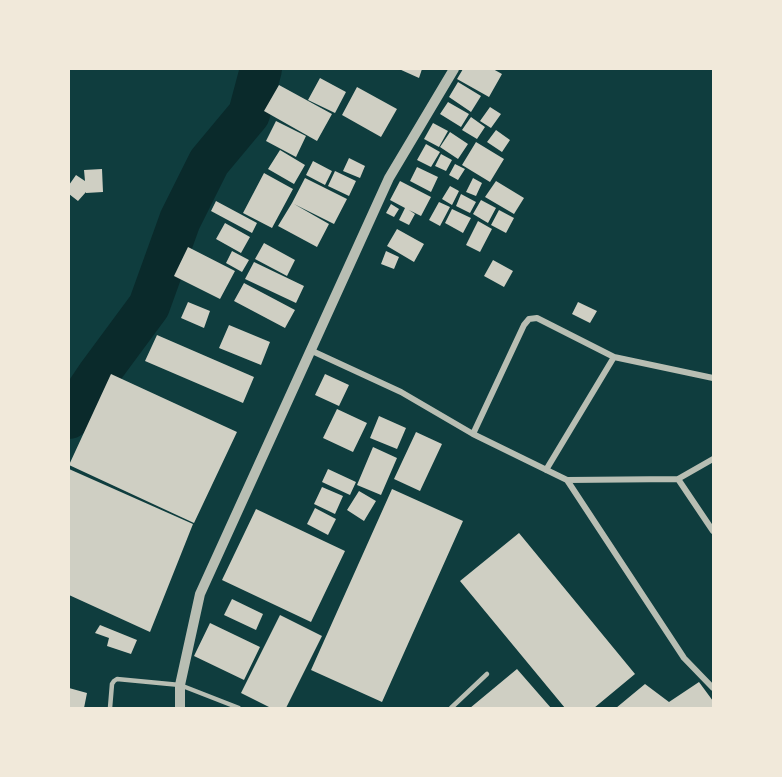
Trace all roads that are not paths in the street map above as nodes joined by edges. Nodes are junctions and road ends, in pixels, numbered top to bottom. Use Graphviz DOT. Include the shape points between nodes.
graph roads {
  1 [pos="454,69"];
  2 [pos="310,350"];
  3 [pos="614,357"];
  4 [pos="713,378"];
  5 [pos="473,434"];
  6 [pos="713,459"];
  7 [pos="546,470"];
  8 [pos="678,479"];
  9 [pos="567,480"];
  10 [pos="713,531"];
  11 [pos="487,674"];
  12 [pos="180,685"];
  13 [pos="713,688"];
  14 [pos="110,708"];
  15 [pos="180,708"];
  16 [pos="239,708"];
  17 [pos="451,708"];
  1 -- 2 [label="street" via="389,178"];
  2 -- 5 [label="street" via="401,392"];
  2 -- 12 [label="street" via="201,594"];
  3 -- 4 [label="street"];
  3 -- 5 [label="street" via="537,318 529,319"];
  3 -- 7 [label="street"];
  5 -- 7 [label="street"];
  6 -- 8 [label="street"];
  7 -- 9 [label="street"];
  8 -- 9 [label="street"];
  8 -- 10 [label="street"];
  9 -- 13 [label="street" via="684,658"];
  11 -- 17 [label="lane"];
  12 -- 14 [label="lane" via="117,679 112,684"];
  12 -- 15 [label="street"];
  12 -- 16 [label="lane"];
}
